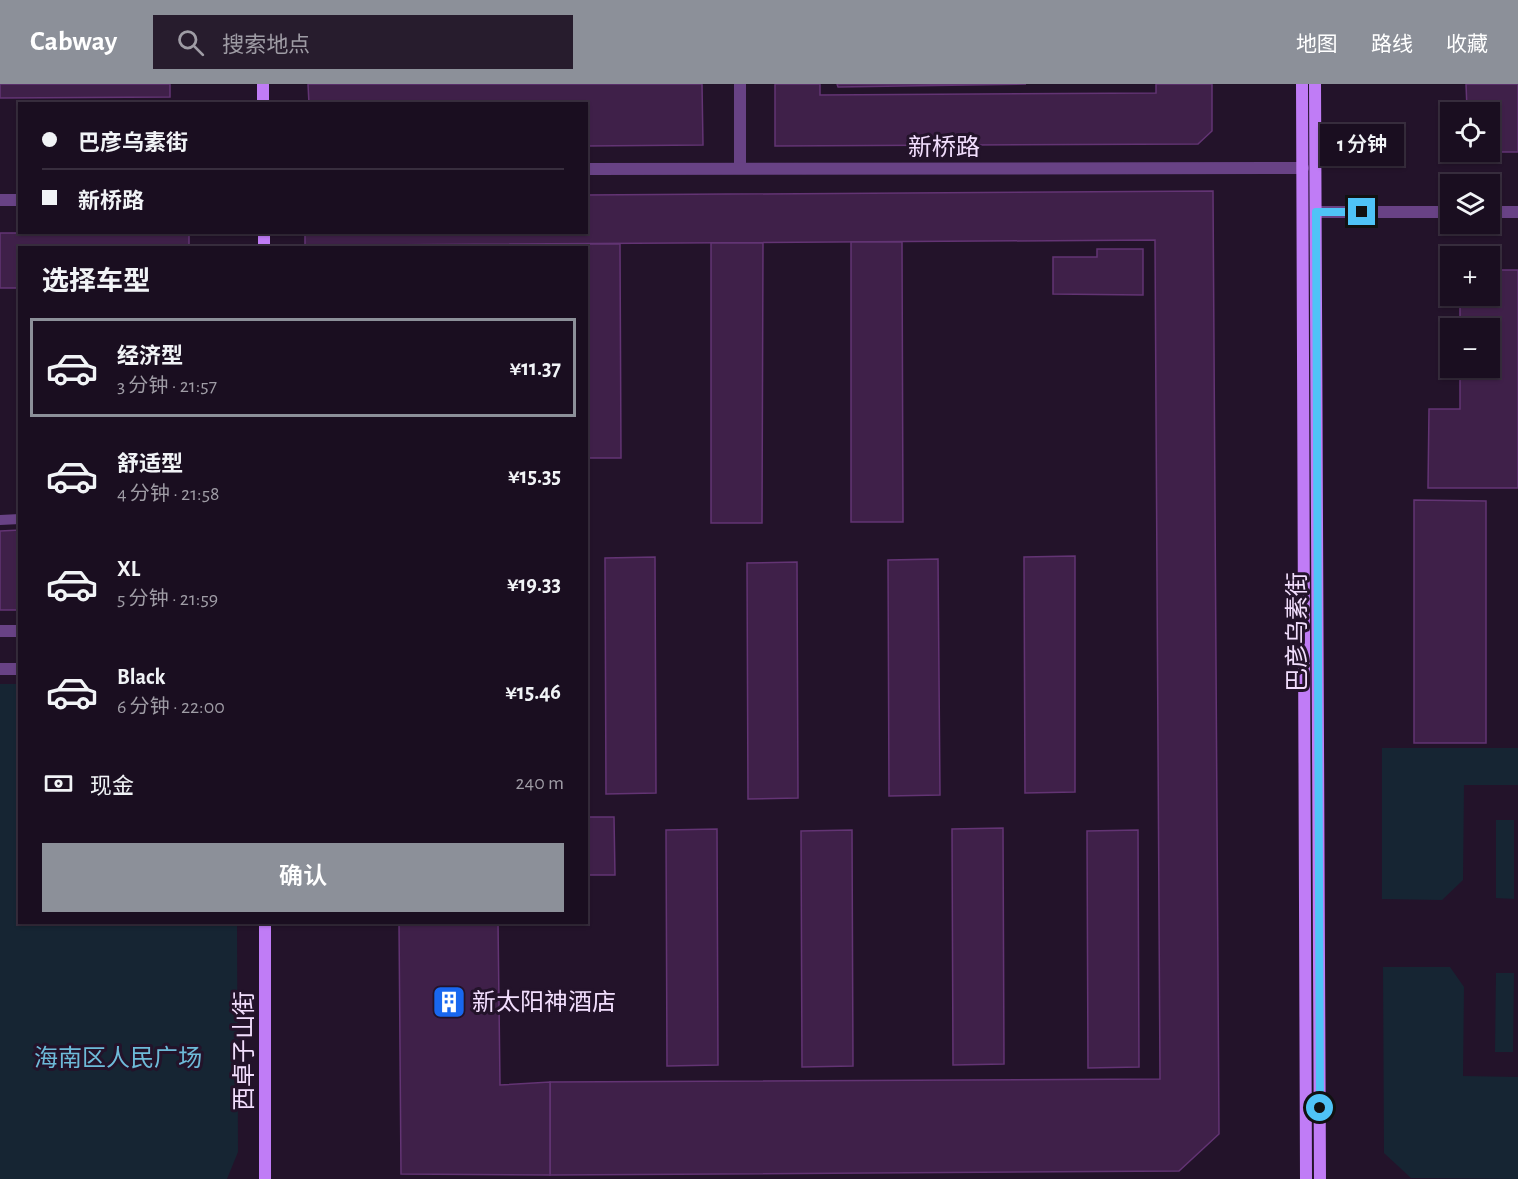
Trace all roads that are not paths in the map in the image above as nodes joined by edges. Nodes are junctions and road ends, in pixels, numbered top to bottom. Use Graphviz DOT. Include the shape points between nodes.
graph roads {
  1 [pos="263,84"];
  2 [pos="740,84"];
  3 [pos="1302,84"];
  4 [pos="1316,84"];
  5 [pos="263,102"];
  6 [pos="740,168"];
  7 [pos="1303,168"];
  8 [pos="588,169"];
  9 [pos="0,200"];
  10 [pos="18,200"];
  11 [pos="1316,212"];
  12 [pos="1440,212"];
  13 [pos="1500,212"];
  14 [pos="1518,212"];
  15 [pos="18,519"];
  16 [pos="0,520"];
  17 [pos="0,631"];
  18 [pos="18,631"];
  19 [pos="0,669"];
  20 [pos="18,669"];
  21 [pos="265,924"];
  22 [pos="265,1179"];
  23 [pos="1306,1179"];
  24 [pos="1320,1179"];
  1 -- 5 [label="street"];
  2 -- 6 [label="street"];
  3 -- 7 [label="street, 巴彦乌素街"];
  4 -- 11 [label="street, 巴彦乌素街"];
  6 -- 7 [label="street, 新桥路"];
  6 -- 8 [label="street, 新桥路"];
  7 -- 23 [label="street, 巴彦乌素街"];
  9 -- 10 [label="street"];
  11 -- 12 [label="street"];
  11 -- 24 [label="street, 巴彦乌素街"];
  13 -- 14 [label="street"];
  15 -- 16 [label="lane"];
  17 -- 18 [label="street"];
  19 -- 20 [label="street"];
  21 -- 22 [label="street, 西卓子山街"];
}
